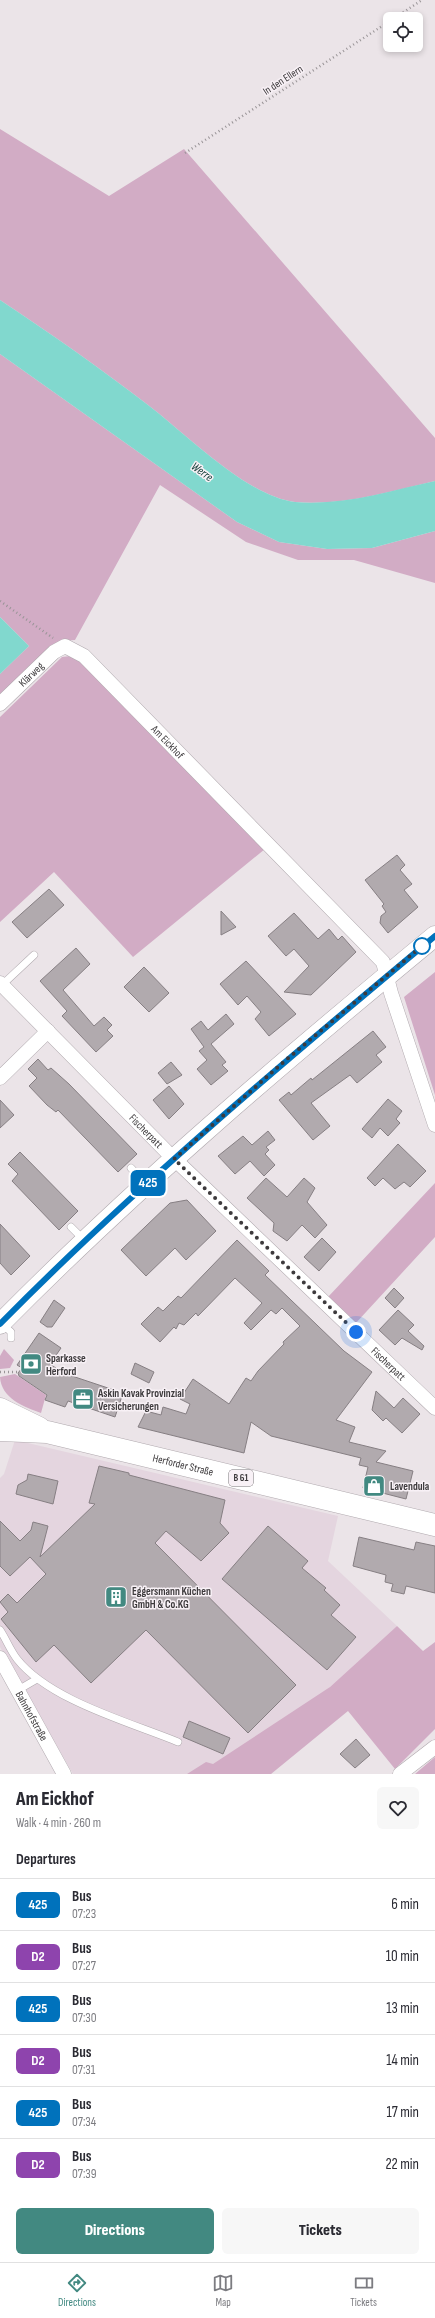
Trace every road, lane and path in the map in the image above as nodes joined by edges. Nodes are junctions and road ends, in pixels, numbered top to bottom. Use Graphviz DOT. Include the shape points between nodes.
graph roads {
  1 [pos="422,0"];
  2 [pos="404,12"];
  3 [pos="383,26"];
  4 [pos="185,153"];
  5 [pos="0,601"];
  6 [pos="65,646"];
  7 [pos="0,704"];
  8 [pos="435,936"];
  9 [pos="34,955"];
  10 [pos="387,976"];
  11 [pos="1,984"];
  12 [pos="48,1031"];
  13 [pos="0,1078"];
  14 [pos="435,1125"];
  15 [pos="174,1159"];
  16 [pos="131,1168"];
  17 [pos="146,1184"];
  18 [pos="71,1227"];
  19 [pos="85,1241"];
  20 [pos="4,1328"];
  21 [pos="0,1372"];
  22 [pos="17,1372"];
  23 [pos="435,1408"];
  24 [pos="0,1409"];
  25 [pos="0,1430"];
  26 [pos="47,1432"];
  27 [pos="435,1525"];
  28 [pos="0,1630"];
  29 [pos="0,1658"];
  30 [pos="37,1679"];
  31 [pos="18,1690"];
  32 [pos="178,1742"];
  33 [pos="435,1747"];
  34 [pos="64,1774"];
  35 [pos="400,1774"];
  1 -- 2 [label="path"];
  3 -- 4 [label="path, In den Ellern"];
  5 -- 6 [label="path"];
  6 -- 7 [label="street, Klärweg" via="54,652"];
  6 -- 10 [label="street, Am Eickhof" via="84,656 338,916 382,962"];
  8 -- 10 [label="street"];
  9 -- 11 [label="lane"];
  10 -- 14 [label="street, Am Eickhof"];
  10 -- 15 [label="street" via="286,1060"];
  11 -- 12 [label="street, Fischerpatt"];
  12 -- 13 [label="street"];
  12 -- 15 [label="street, Fischerpatt"];
  15 -- 17 [label="street"];
  15 -- 23 [label="street, Fischerpatt"];
  16 -- 17 [label="lane"];
  17 -- 19 [label="street"];
  18 -- 19 [label="lane"];
  19 -- 20 [label="street"];
  21 -- 22 [label="path"];
  24 -- 26 [label="main road, Herforder Straße / B 61"];
  25 -- 26 [label="main road, Herforder Straße / B 61"];
  26 -- 27 [label="main road, Herforder Straße / B 61"];
  28 -- 30 [label="lane" via="17,1658"];
  29 -- 31 [label="street, Bahnhofstraße"];
  30 -- 31 [label="lane"];
  30 -- 32 [label="lane" via="58,1693"];
  31 -- 34 [label="street, Bahnhofstraße"];
  33 -- 35 [label="street"];
}
